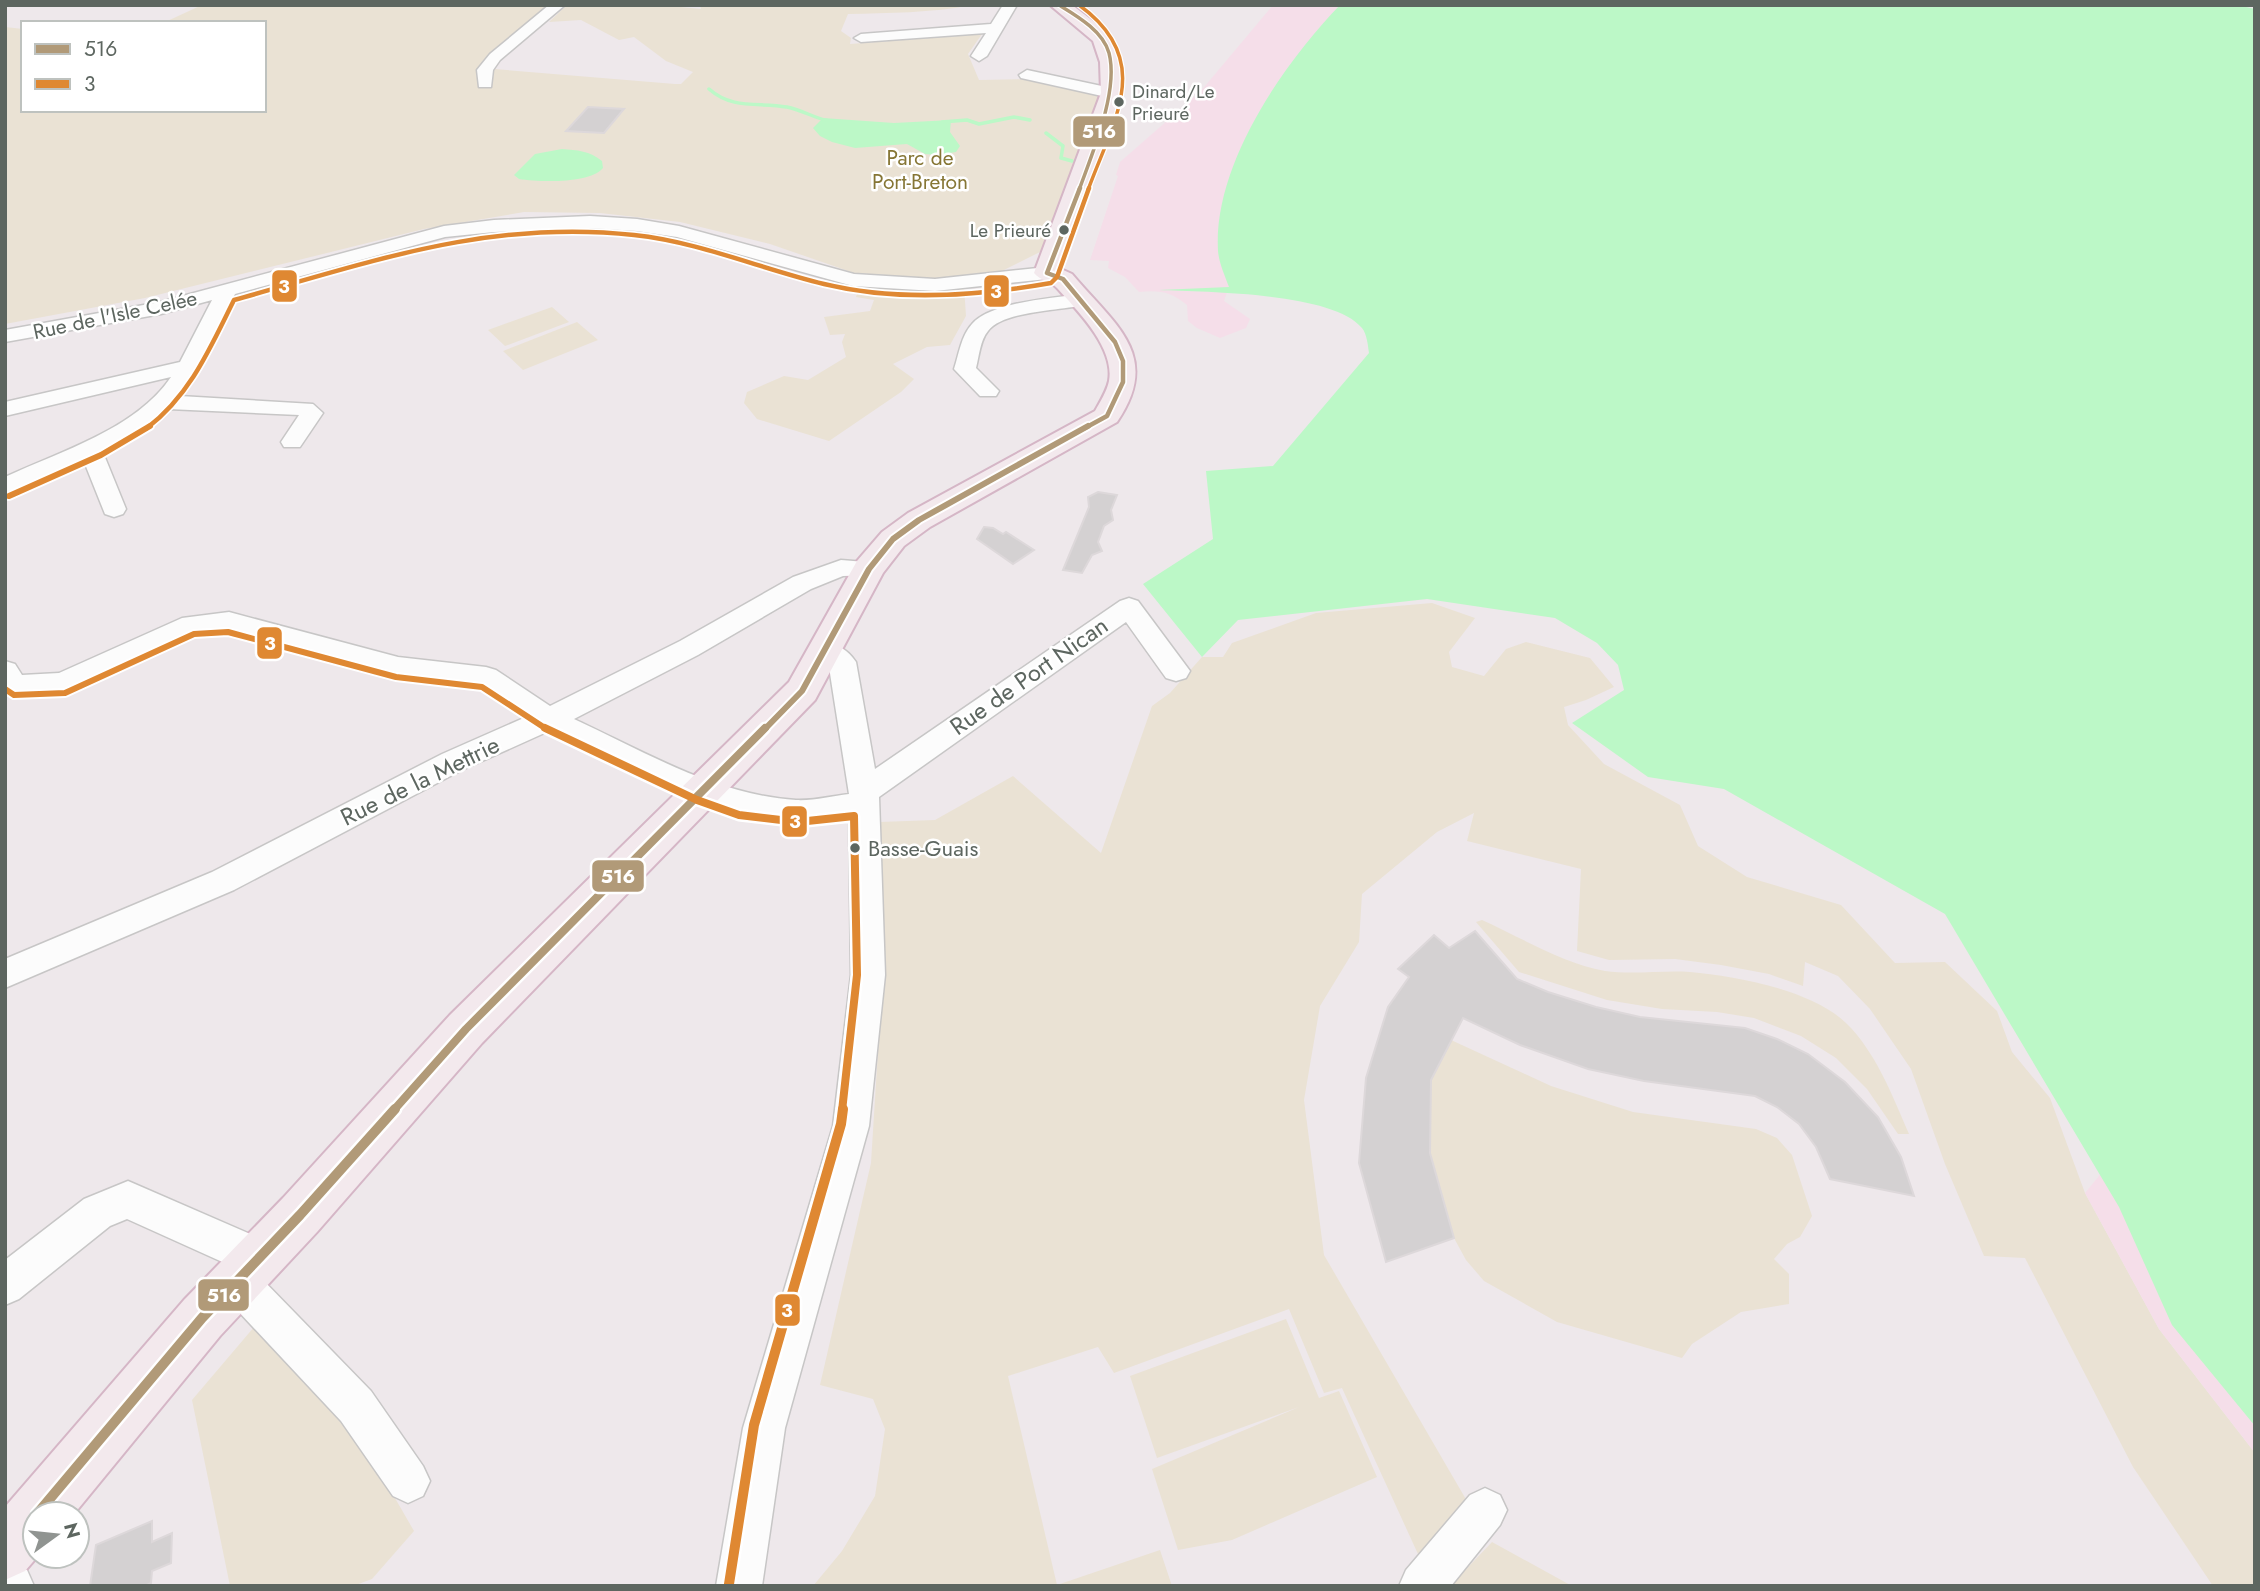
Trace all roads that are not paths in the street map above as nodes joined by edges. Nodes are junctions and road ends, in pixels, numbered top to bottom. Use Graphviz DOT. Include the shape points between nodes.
graph roads {
  1 [pos="558,5"];
  2 [pos="1010,5"];
  3 [pos="1059,5"];
  4 [pos="996,28"];
  5 [pos="860,38"];
  6 [pos="979,56"];
  7 [pos="1027,75"];
  8 [pos="485,85"];
  9 [pos="1111,93"];
  10 [pos="1048,273"];
  11 [pos="227,291"];
  12 [pos="1081,300"];
  13 [pos="5,336"];
  14 [pos="187,367"];
  15 [pos="988,391"];
  16 [pos="164,402"];
  17 [pos="5,409"];
  18 [pos="292,442"];
  19 [pos="89,446"];
  20 [pos="5,486"];
  21 [pos="114,509"];
  22 [pos="869,569"];
  23 [pos="826,652"];
  24 [pos="5,671"];
  25 [pos="1175,671"];
  26 [pos="549,719"];
  27 [pos="702,791"];
  28 [pos="864,798"];
  29 [pos="5,974"];
  30 [pos="248,1270"];
  31 [pos="5,1285"];
  32 [pos="408,1481"];
  33 [pos="49,1500"];
  34 [pos="1485,1510"];
  35 [pos="21,1533"];
  36 [pos="5,1552"];
  37 [pos="5,1581"];
  38 [pos="11,1586"];
  39 [pos="739,1586"];
  40 [pos="1422,1586"];
  1 -- 8 [label="street" via="495,57 485,70"];
  2 -- 4 [label="street"];
  3 -- 9 [label="main road" via="1102,37 1111,63"];
  4 -- 5 [label="street"];
  4 -- 6 [label="street"];
  7 -- 9 [label="street"];
  9 -- 10 [label="main road"];
  10 -- 11 [label="street, Rue de l'Isle Celée" via="935,285 853,280 679,232 590,222 444,232"];
  10 -- 12 [label="main road" via="1063,279"];
  11 -- 13 [label="street, Rue de l'Isle Celée" via="99,321"];
  11 -- 14 [label="street"];
  12 -- 15 [label="street" via="1005,314 979,327 965,369"];
  12 -- 22 [label="main road" via="1115,342 1123,361 1123,382 1107,416 919,520 893,539"];
  14 -- 16 [label="street"];
  14 -- 17 [label="street"];
  16 -- 18 [label="street" via="305,409 312,413 311,418"];
  16 -- 19 [label="street" via="131,426"];
  19 -- 20 [label="street"];
  19 -- 21 [label="street"];
  22 -- 23 [label="main road"];
  22 -- 26 [label="street, Rue de la Mettrie" via="841,568 802,583 689,648"];
  23 -- 27 [label="main road" via="802,691"];
  23 -- 28 [label="street" via="842,662"];
  24 -- 26 [label="street, Rue de Port Nican" via="15,685 63,683 191,624 229,621 398,667 486,677"];
  25 -- 28 [label="street, Rue de Port Nican" via="1129,607"];
  26 -- 27 [label="street, Rue de Port Nican"];
  26 -- 29 [label="street, Rue de la Mettrie" via="452,762 223,881"];
  27 -- 28 [label="street, Rue de Port Nican" via="742,806 798,812"];
  27 -- 30 [label="main road" via="467,1029"];
  28 -- 39 [label="street" via="868,975 850,1126 764,1428"];
  30 -- 31 [label="street" via="128,1200 97,1212"];
  30 -- 32 [label="street" via="356,1406"];
  30 -- 33 [label="main road"];
  34 -- 40 [label="street"];
  35 -- 36 [label="main road"];
  37 -- 38 [label="street"];
}
